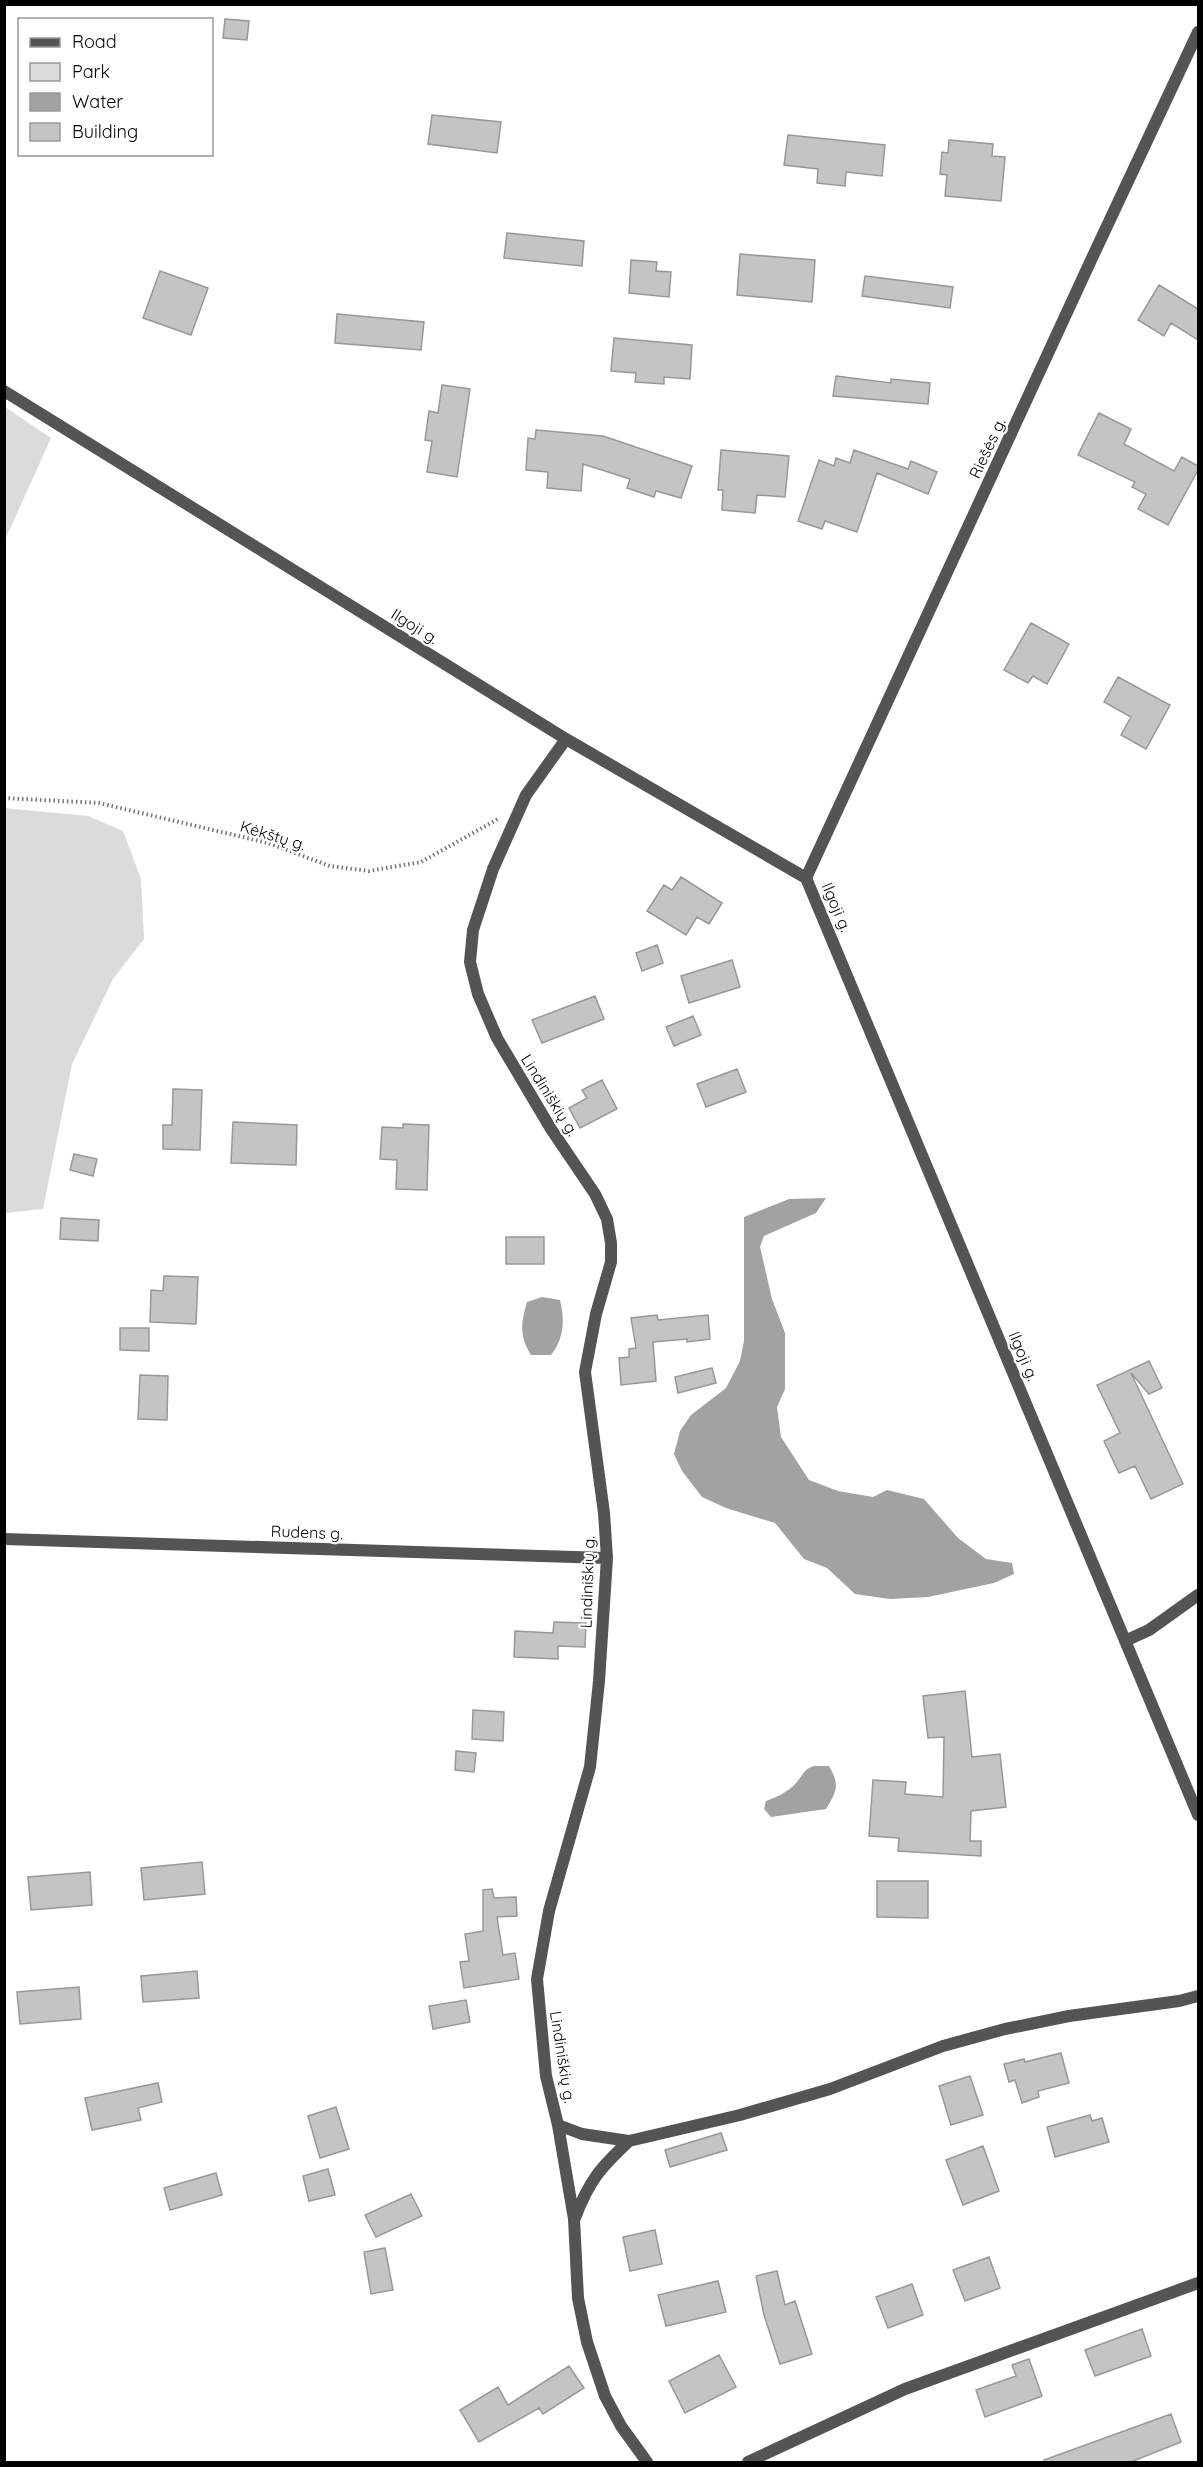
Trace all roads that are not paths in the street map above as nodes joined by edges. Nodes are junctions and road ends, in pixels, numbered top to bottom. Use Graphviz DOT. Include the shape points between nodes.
graph roads {
  1 [pos="1198,32"];
  2 [pos="4,391"];
  3 [pos="566,739"];
  4 [pos="806,878"];
  5 [pos="4,1539"];
  6 [pos="608,1558"];
  7 [pos="1198,1595"];
  8 [pos="1125,1641"];
  9 [pos="1198,1815"];
  10 [pos="1198,1996"];
  11 [pos="558,2125"];
  12 [pos="628,2141"];
  13 [pos="574,2219"];
  14 [pos="1198,2283"];
  15 [pos="646,2463"];
  16 [pos="748,2463"];
  1 -- 4 [label="street, Riešės g."];
  2 -- 3 [label="street, Ilgoji g."];
  3 -- 4 [label="street, Ilgoji g."];
  3 -- 6 [label="street, Lindiniškių g." via="522,805 493,868 472,930 470,962 478,994 497,1038 607,1219 610,1262 585,1372"];
  4 -- 8 [label="street, Ilgoji g."];
  5 -- 6 [label="street, Rudens g."];
  6 -- 11 [label="street, Lindiniškių g." via="590,1767 549,1911 537,1979 546,2076"];
  7 -- 8 [label="street" via="1149,1630"];
  8 -- 9 [label="street, Ilgoji g."];
  10 -- 12 [label="street" via="1005,2029 943,2046 830,2089"];
  11 -- 12 [label="street" via="582,2134"];
  11 -- 13 [label="street, Lindiniškių g."];
  12 -- 13 [label="street" via="599,2169"];
  13 -- 15 [label="street, Lindiniškių g." via="578,2298 587,2342 605,2396"];
  14 -- 16 [label="street" via="905,2389"];
}
